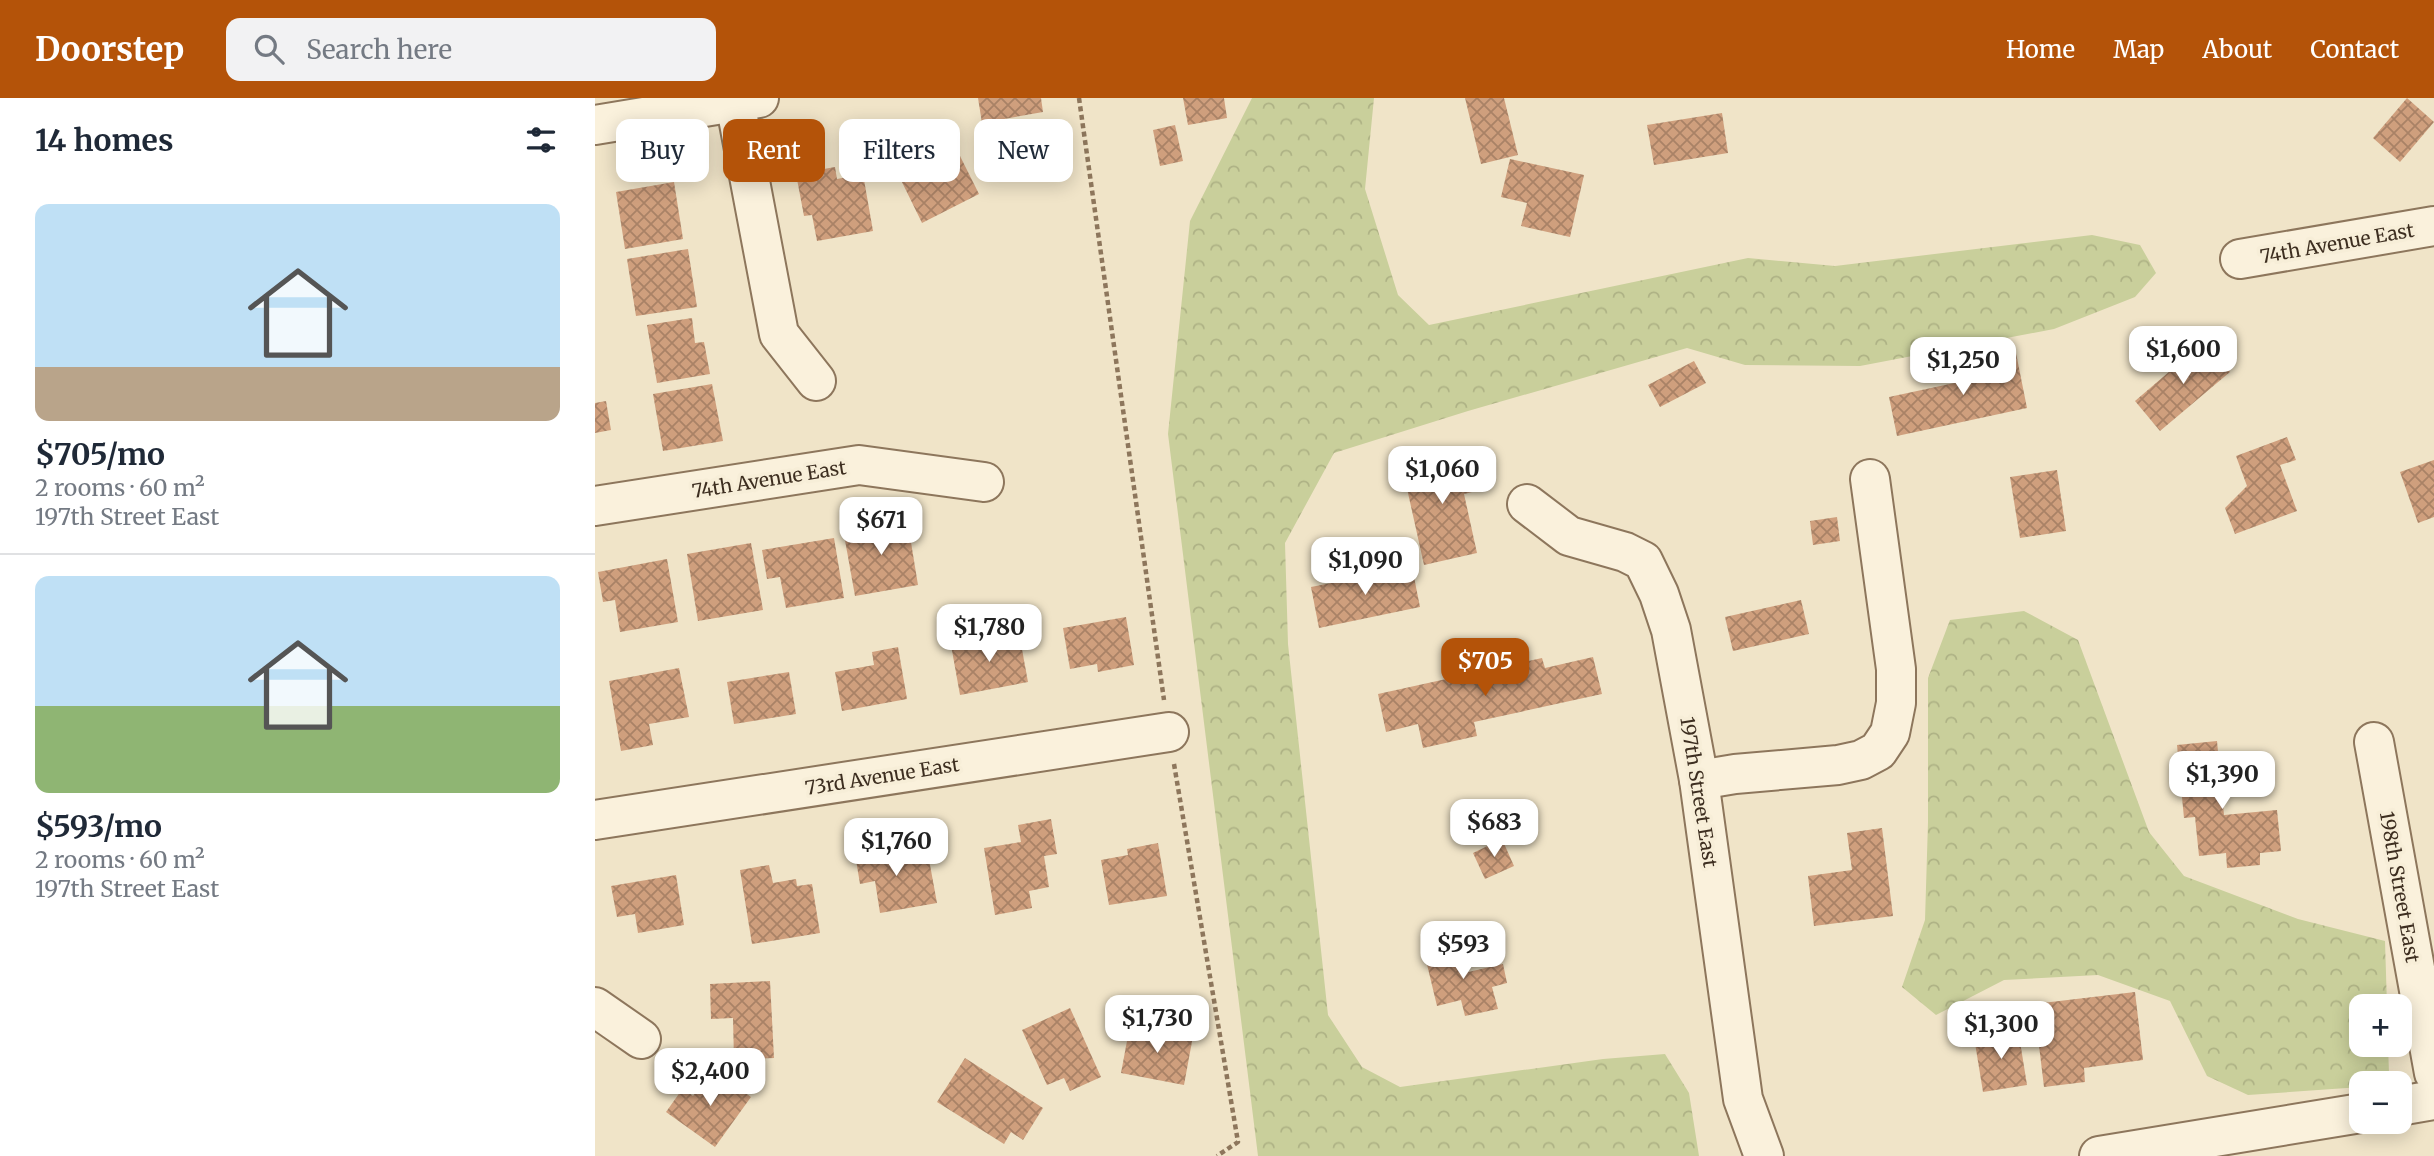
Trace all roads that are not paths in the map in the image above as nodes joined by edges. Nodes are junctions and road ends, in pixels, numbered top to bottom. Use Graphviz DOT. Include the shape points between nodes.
graph roads {
  1 [pos="747,100"];
  2 [pos="595,125"];
  3 [pos="2434,226"];
  4 [pos="2240,259"];
  5 [pos="816,381"];
  6 [pos="1870,479"];
  7 [pos="984,482"];
  8 [pos="1527,504"];
  9 [pos="595,506"];
  10 [pos="1169,732"];
  11 [pos="2374,742"];
  12 [pos="1699,780"];
  13 [pos="595,820"];
  14 [pos="595,1007"];
  15 [pos="641,1039"];
  16 [pos="2434,1073"];
  17 [pos="2434,1100"];
  18 [pos="2412,1104"];
  19 [pos="2349,1114"];
  20 [pos="1764,1156"];
  21 [pos="2099,1156"];
  1 -- 2 [label="street"];
  1 -- 5 [label="street" via="779,334"];
  3 -- 4 [label="street, 74th Avenue East"];
  6 -- 12 [label="street" via="1896,669 1896,704 1878,751 1838,765"];
  7 -- 9 [label="street, 74th Avenue East" via="859,466"];
  8 -- 12 [label="street, 197th Street East" via="1569,536 1643,561 1671,630"];
  10 -- 13 [label="street, 73rd Avenue East"];
  11 -- 16 [label="street, 198th Street East"];
  12 -- 20 [label="street, 197th Street East" via="1743,1099"];
  14 -- 15 [label="street"];
  17 -- 18 [label="street"];
  19 -- 21 [label="street"];
}
